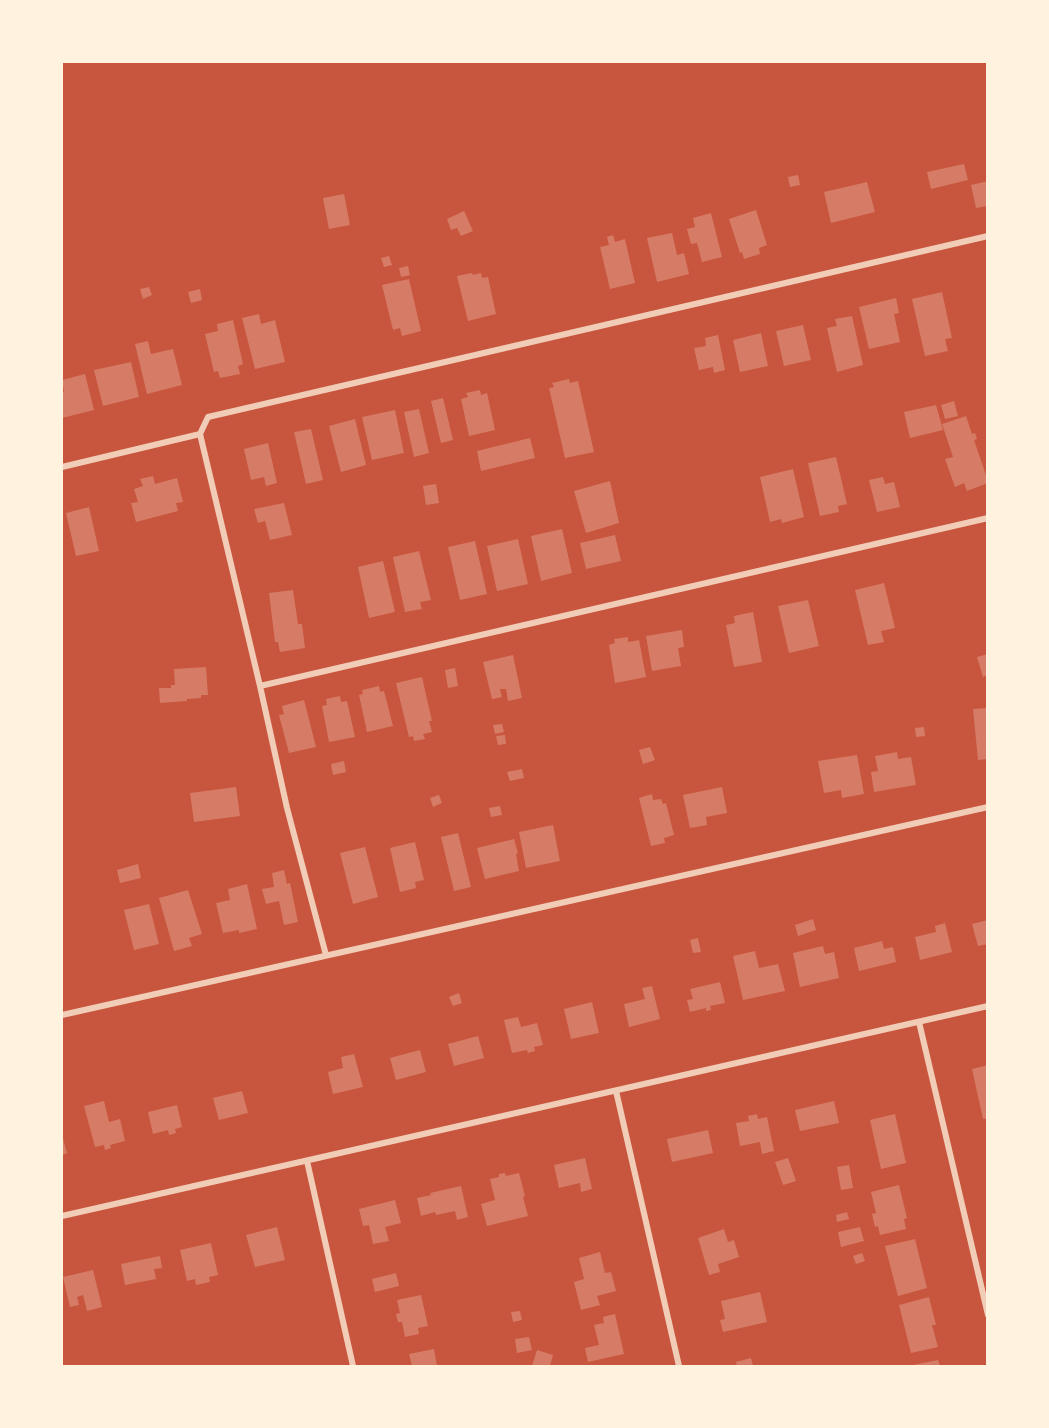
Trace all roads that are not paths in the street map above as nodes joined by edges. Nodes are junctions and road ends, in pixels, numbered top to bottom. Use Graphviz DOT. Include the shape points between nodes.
graph roads {
  1 [pos="987,236"];
  2 [pos="200,434"];
  3 [pos="62,466"];
  4 [pos="987,518"];
  5 [pos="260,686"];
  6 [pos="987,807"];
  7 [pos="326,955"];
  8 [pos="987,1006"];
  9 [pos="62,1015"];
  10 [pos="919,1022"];
  11 [pos="616,1091"];
  12 [pos="307,1161"];
  13 [pos="62,1216"];
  14 [pos="987,1315"];
  15 [pos="353,1366"];
  16 [pos="679,1366"];
  1 -- 2 [label="street" via="207,417"];
  2 -- 3 [label="street"];
  2 -- 5 [label="street"];
  4 -- 5 [label="street"];
  5 -- 7 [label="street"];
  6 -- 7 [label="street"];
  7 -- 9 [label="street"];
  8 -- 10 [label="street"];
  10 -- 11 [label="street"];
  10 -- 14 [label="street"];
  11 -- 12 [label="street"];
  11 -- 16 [label="street"];
  12 -- 13 [label="street"];
  12 -- 15 [label="street"];
}
